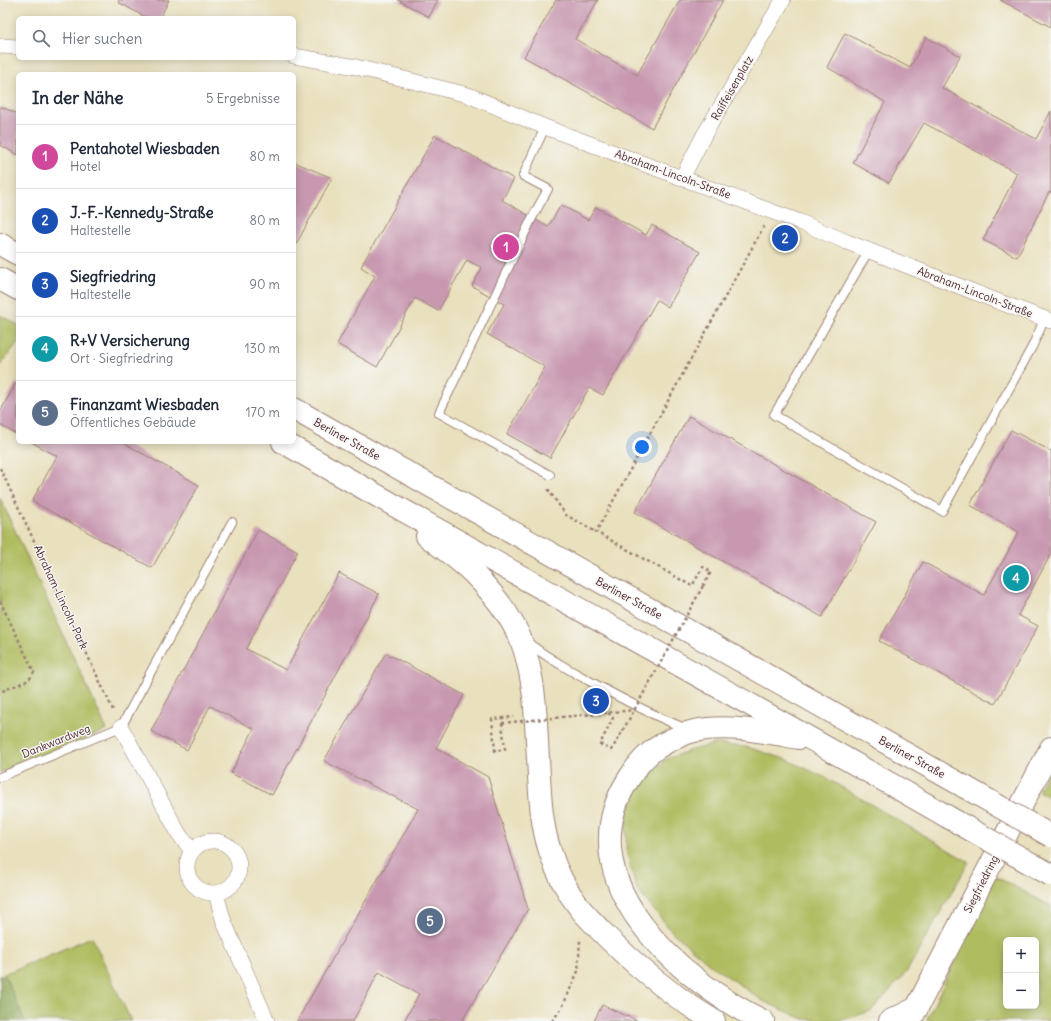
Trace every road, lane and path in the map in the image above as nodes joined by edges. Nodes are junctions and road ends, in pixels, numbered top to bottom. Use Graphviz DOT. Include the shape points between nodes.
graph roads {
  1 [pos="783,0"];
  2 [pos="0,46"];
  3 [pos="16,47"];
  4 [pos="296,56"];
  5 [pos="546,126"];
  6 [pos="682,178"];
  7 [pos="773,212"];
  8 [pos="0,244"];
  9 [pos="869,250"];
  10 [pos="16,253"];
  11 [pos="0,279"];
  12 [pos="16,288"];
  13 [pos="1049,320"];
  14 [pos="296,410"];
  15 [pos="287,444"];
  16 [pos="0,468"];
  17 [pos="550,475"];
  18 [pos="378,496"];
  19 [pos="232,522"];
  20 [pos="596,532"];
  21 [pos="0,601"];
  22 [pos="518,635"];
  23 [pos="0,692"];
  24 [pos="596,701"];
  25 [pos="634,710"];
  26 [pos="515,717"];
  27 [pos="121,727"];
  28 [pos="693,731"];
  29 [pos="814,740"];
  30 [pos="1051,748"];
  31 [pos="0,777"];
  32 [pos="1051,836"];
  33 [pos="192,851"];
  34 [pos="1051,876"];
  35 [pos="216,894"];
  36 [pos="581,934"];
  37 [pos="914,1014"];
  38 [pos="267,1021"];
  39 [pos="552,1021"];
  40 [pos="714,1021"];
  41 [pos="763,1021"];
  42 [pos="890,1021"];
  1 -- 6 [label="street, Raiffeisenplatz"];
  2 -- 3 [label="street"];
  4 -- 5 [label="street, Abraham-Lincoln-Straße" via="356,67 468,95"];
  5 -- 6 [label="street, Abraham-Lincoln-Straße"];
  5 -- 17 [label="lane" via="523,176 548,189 439,413"];
  6 -- 7 [label="street, Abraham-Lincoln-Straße"];
  7 -- 9 [label="street, Abraham-Lincoln-Straße"];
  7 -- 20 [label="path"];
  8 -- 10 [label="main road"];
  9 -- 13 [label="street, Abraham-Lincoln-Straße"];
  9 -- 13 [label="lane" via="774,415 942,511"];
  11 -- 12 [label="main road"];
  14 -- 32 [label="main road, Berliner Straße, bridge"];
  15 -- 18 [label="main road"];
  16 -- 27 [label="path, Abraham-Lincoln-Park"];
  17 -- 20 [label="path" via="549,491 566,515"];
  18 -- 22 [label="main road" via="473,573 500,604"];
  18 -- 29 [label="main road"];
  19 -- 27 [label="lane"];
  20 -- 25 [label="path, bridge" via="692,586 703,567 711,572"];
  21 -- 23 [label="path" via="34,672 29,680"];
  22 -- 28 [label="lane" via="544,655 601,688 655,716"];
  22 -- 40 [label="main road" via="528,661 533,690 543,823 550,851 568,892 611,941 647,973 689,1006"];
  24 -- 25 [label="path, bridge" via="613,718 600,744 611,750"];
  25 -- 26 [label="path, bridge" via="502,723 505,749 494,750 492,719"];
  27 -- 31 [label="lane, Dankwardweg"];
  27 -- 33 [label="street" via="179,834"];
  28 -- 29 [label="main road" via="718,728 746,730"];
  28 -- 41 [label="main road" via="663,743 645,757 622,789 614,811 610,837 616,877 629,905 647,932 675,962 710,989"];
  29 -- 34 [label="main road, bridge"];
  30 -- 37 [label="main road, Siegfriedring"];
  33 -- 35 [label="street" via="186,867 192,884 199,890"];
  33 -- 35 [label="street" via="199,845 216,841 224,843 236,855 240,871 237,880 232,886"];
  35 -- 38 [label="street" via="224,922"];
  36 -- 39 [label="path" via="578,971 562,1008"];
  37 -- 42 [label="main road"];
}
